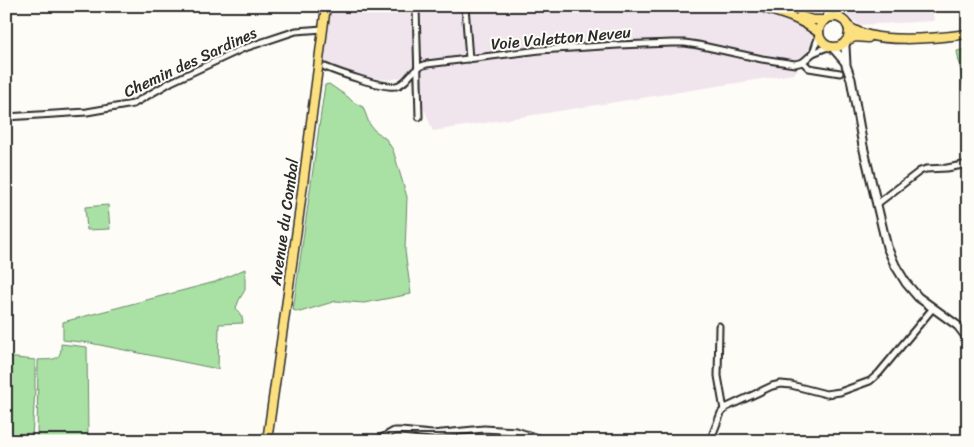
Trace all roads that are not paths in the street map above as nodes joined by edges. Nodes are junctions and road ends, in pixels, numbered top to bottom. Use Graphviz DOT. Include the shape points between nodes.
graph roads {
  1 [pos="326,6"];
  2 [pos="416,6"];
  3 [pos="465,6"];
  4 [pos="758,6"];
  5 [pos="773,6"];
  6 [pos="831,6"];
  7 [pos="835,6"];
  8 [pos="825,20"];
  9 [pos="844,22"];
  10 [pos="323,29"];
  11 [pos="819,34"];
  12 [pos="968,34"];
  13 [pos="968,38"];
  14 [pos="846,41"];
  15 [pos="831,47"];
  16 [pos="813,54"];
  17 [pos="469,59"];
  18 [pos="803,62"];
  19 [pos="846,64"];
  20 [pos="327,68"];
  21 [pos="417,68"];
  22 [pos="840,73"];
  23 [pos="6,117"];
  24 [pos="419,117"];
  25 [pos="968,164"];
  26 [pos="877,204"];
  27 [pos="933,308"];
  28 [pos="719,326"];
  29 [pos="968,340"];
  30 [pos="724,410"];
  31 [pos="267,441"];
  32 [pos="376,441"];
  33 [pos="547,441"];
  34 [pos="710,441"];
  1 -- 10 [label="main road, Avenue du Combal"];
  2 -- 21 [label="street"];
  3 -- 17 [label="street"];
  4 -- 11 [label="main road" via="798,19"];
  5 -- 8 [label="main road" via="813,20"];
  6 -- 8 [label="street"];
  7 -- 9 [label="street"];
  8 -- 9 [label="main road" via="833,17"];
  8 -- 11 [label="main road"];
  9 -- 12 [label="main road" via="856,31 902,39"];
  9 -- 14 [label="main road" via="849,33"];
  10 -- 23 [label="street, Chemin des Sardines" via="296,31 242,49 171,82 133,104 87,112"];
  10 -- 31 [label="main road, Avenue du Combal"];
  11 -- 15 [label="main road" via="823,43"];
  11 -- 16 [label="street"];
  13 -- 14 [label="main road" via="928,44 902,44 864,37"];
  14 -- 15 [label="main road"];
  14 -- 19 [label="street"];
  15 -- 16 [label="street"];
  15 -- 19 [label="street"];
  16 -- 18 [label="street"];
  17 -- 18 [label="street, Voie Valetton Neveu" via="540,50 672,42 785,63"];
  17 -- 21 [label="street, Voie Valetton Neveu"];
  18 -- 22 [label="street, Voie Valetton Neveu" via="809,68"];
  19 -- 26 [label="street"];
  20 -- 21 [label="street" via="388,87 404,83"];
  21 -- 24 [label="street"];
  25 -- 26 [label="street" via="920,171"];
  26 -- 27 [label="street" via="895,265 918,297"];
  27 -- 29 [label="street" via="958,326"];
  27 -- 30 [label="street" via="870,381 826,394 781,384"];
  28 -- 30 [label="street" via="718,376"];
  30 -- 34 [label="street"];
  32 -- 33 [label="street" via="401,431 432,434 484,430 516,432"];
}
